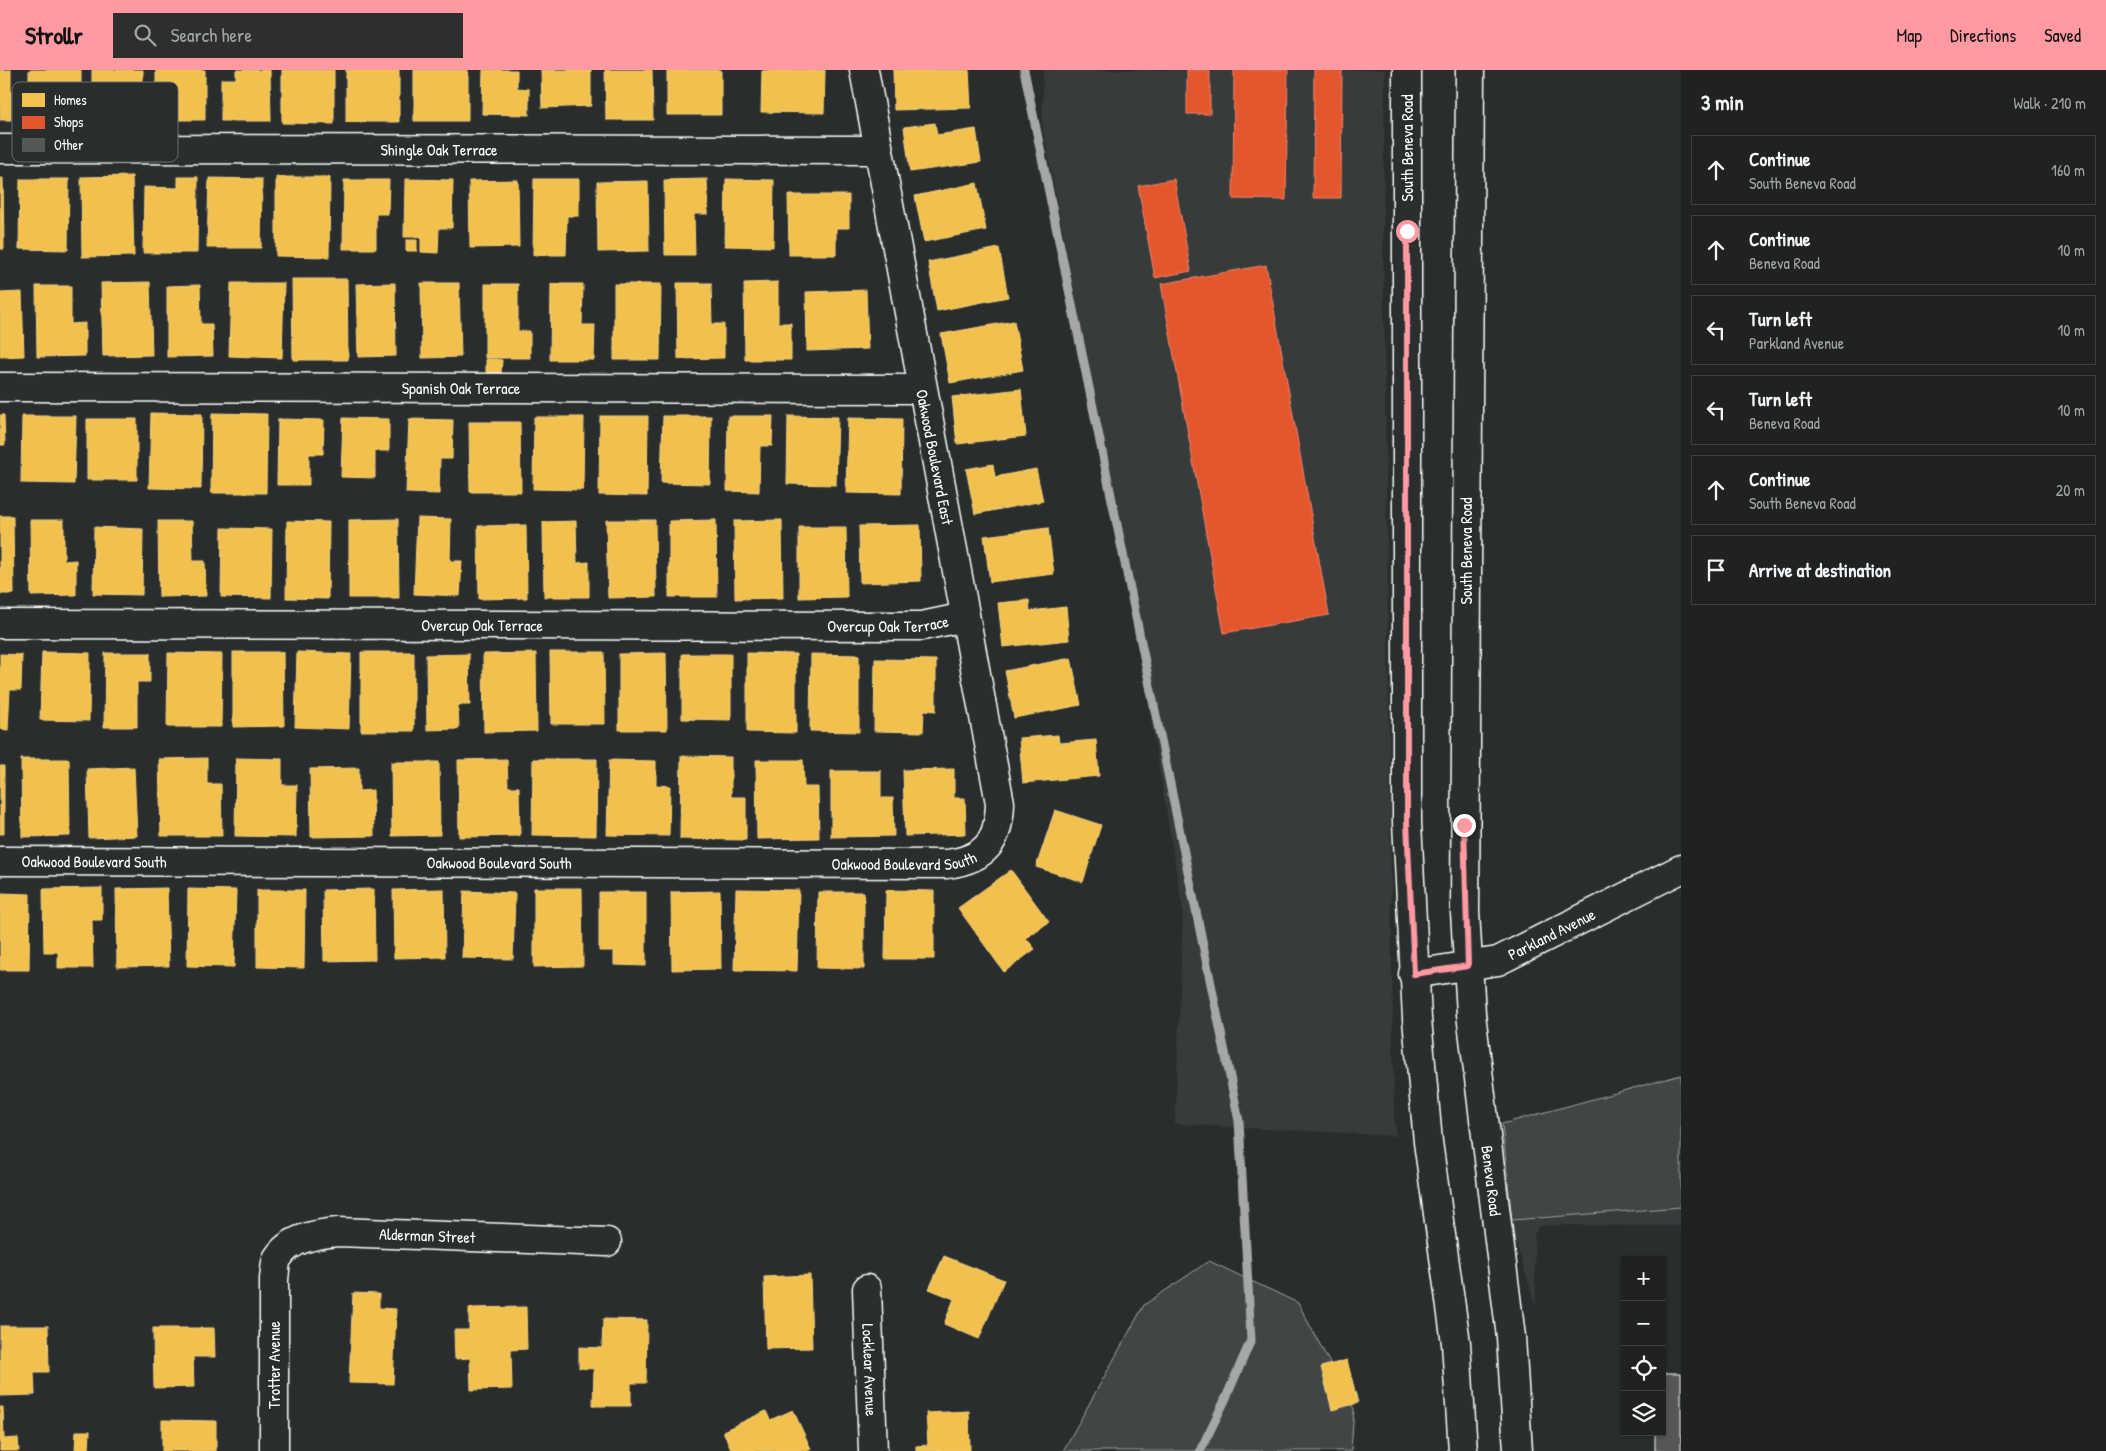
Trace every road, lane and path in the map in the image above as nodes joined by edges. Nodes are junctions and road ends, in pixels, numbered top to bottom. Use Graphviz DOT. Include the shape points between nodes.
graph roads {
  1 [pos="864,70"];
  2 [pos="1407,70"];
  3 [pos="1470,70"];
  4 [pos="178,149"];
  5 [pos="878,150"];
  6 [pos="0,387"];
  7 [pos="922,389"];
  8 [pos="965,618"];
  9 [pos="0,624"];
  10 [pos="991,843"];
  11 [pos="0,861"];
  12 [pos="1681,869"];
  13 [pos="1465,912"];
  14 [pos="1468,966"];
  15 [pos="1414,974"];
  16 [pos="607,1242"];
  17 [pos="274,1278"];
  18 [pos="867,1289"];
  19 [pos="274,1451"];
  20 [pos="872,1451"];
  21 [pos="1463,1451"];
  22 [pos="1518,1451"];
  1 -- 5 [label="street, Oakwood Boulevard East"];
  2 -- 15 [label="street, South Beneva Road" via="1407,822"];
  3 -- 13 [label="street, South Beneva Road"];
  4 -- 5 [label="street, Shingle Oak Terrace"];
  5 -- 7 [label="street, Oakwood Boulevard East"];
  6 -- 7 [label="street, Spanish Oak Terrace"];
  7 -- 8 [label="street, Oakwood Boulevard East"];
  8 -- 9 [label="street, Overcup Oak Terrace" via="922,626"];
  8 -- 10 [label="street, Oakwood Boulevard East" via="1000,803 997,832"];
  10 -- 11 [label="street, Oakwood Boulevard South" via="975,857 947,864"];
  12 -- 14 [label="street, Parkland Avenue" via="1498,961"];
  13 -- 14 [label="street, Beneva Road"];
  14 -- 15 [label="street, Parkland Avenue"];
  14 -- 22 [label="street, Beneva Road" via="1510,1337"];
  15 -- 21 [label="street" via="1428,1142 1456,1343"];
  16 -- 17 [label="street, Alderman Street" via="316,1234 285,1250 277,1259"];
  17 -- 19 [label="street, Trotter Avenue"];
  18 -- 20 [label="street, Locklear Avenue"];
}
